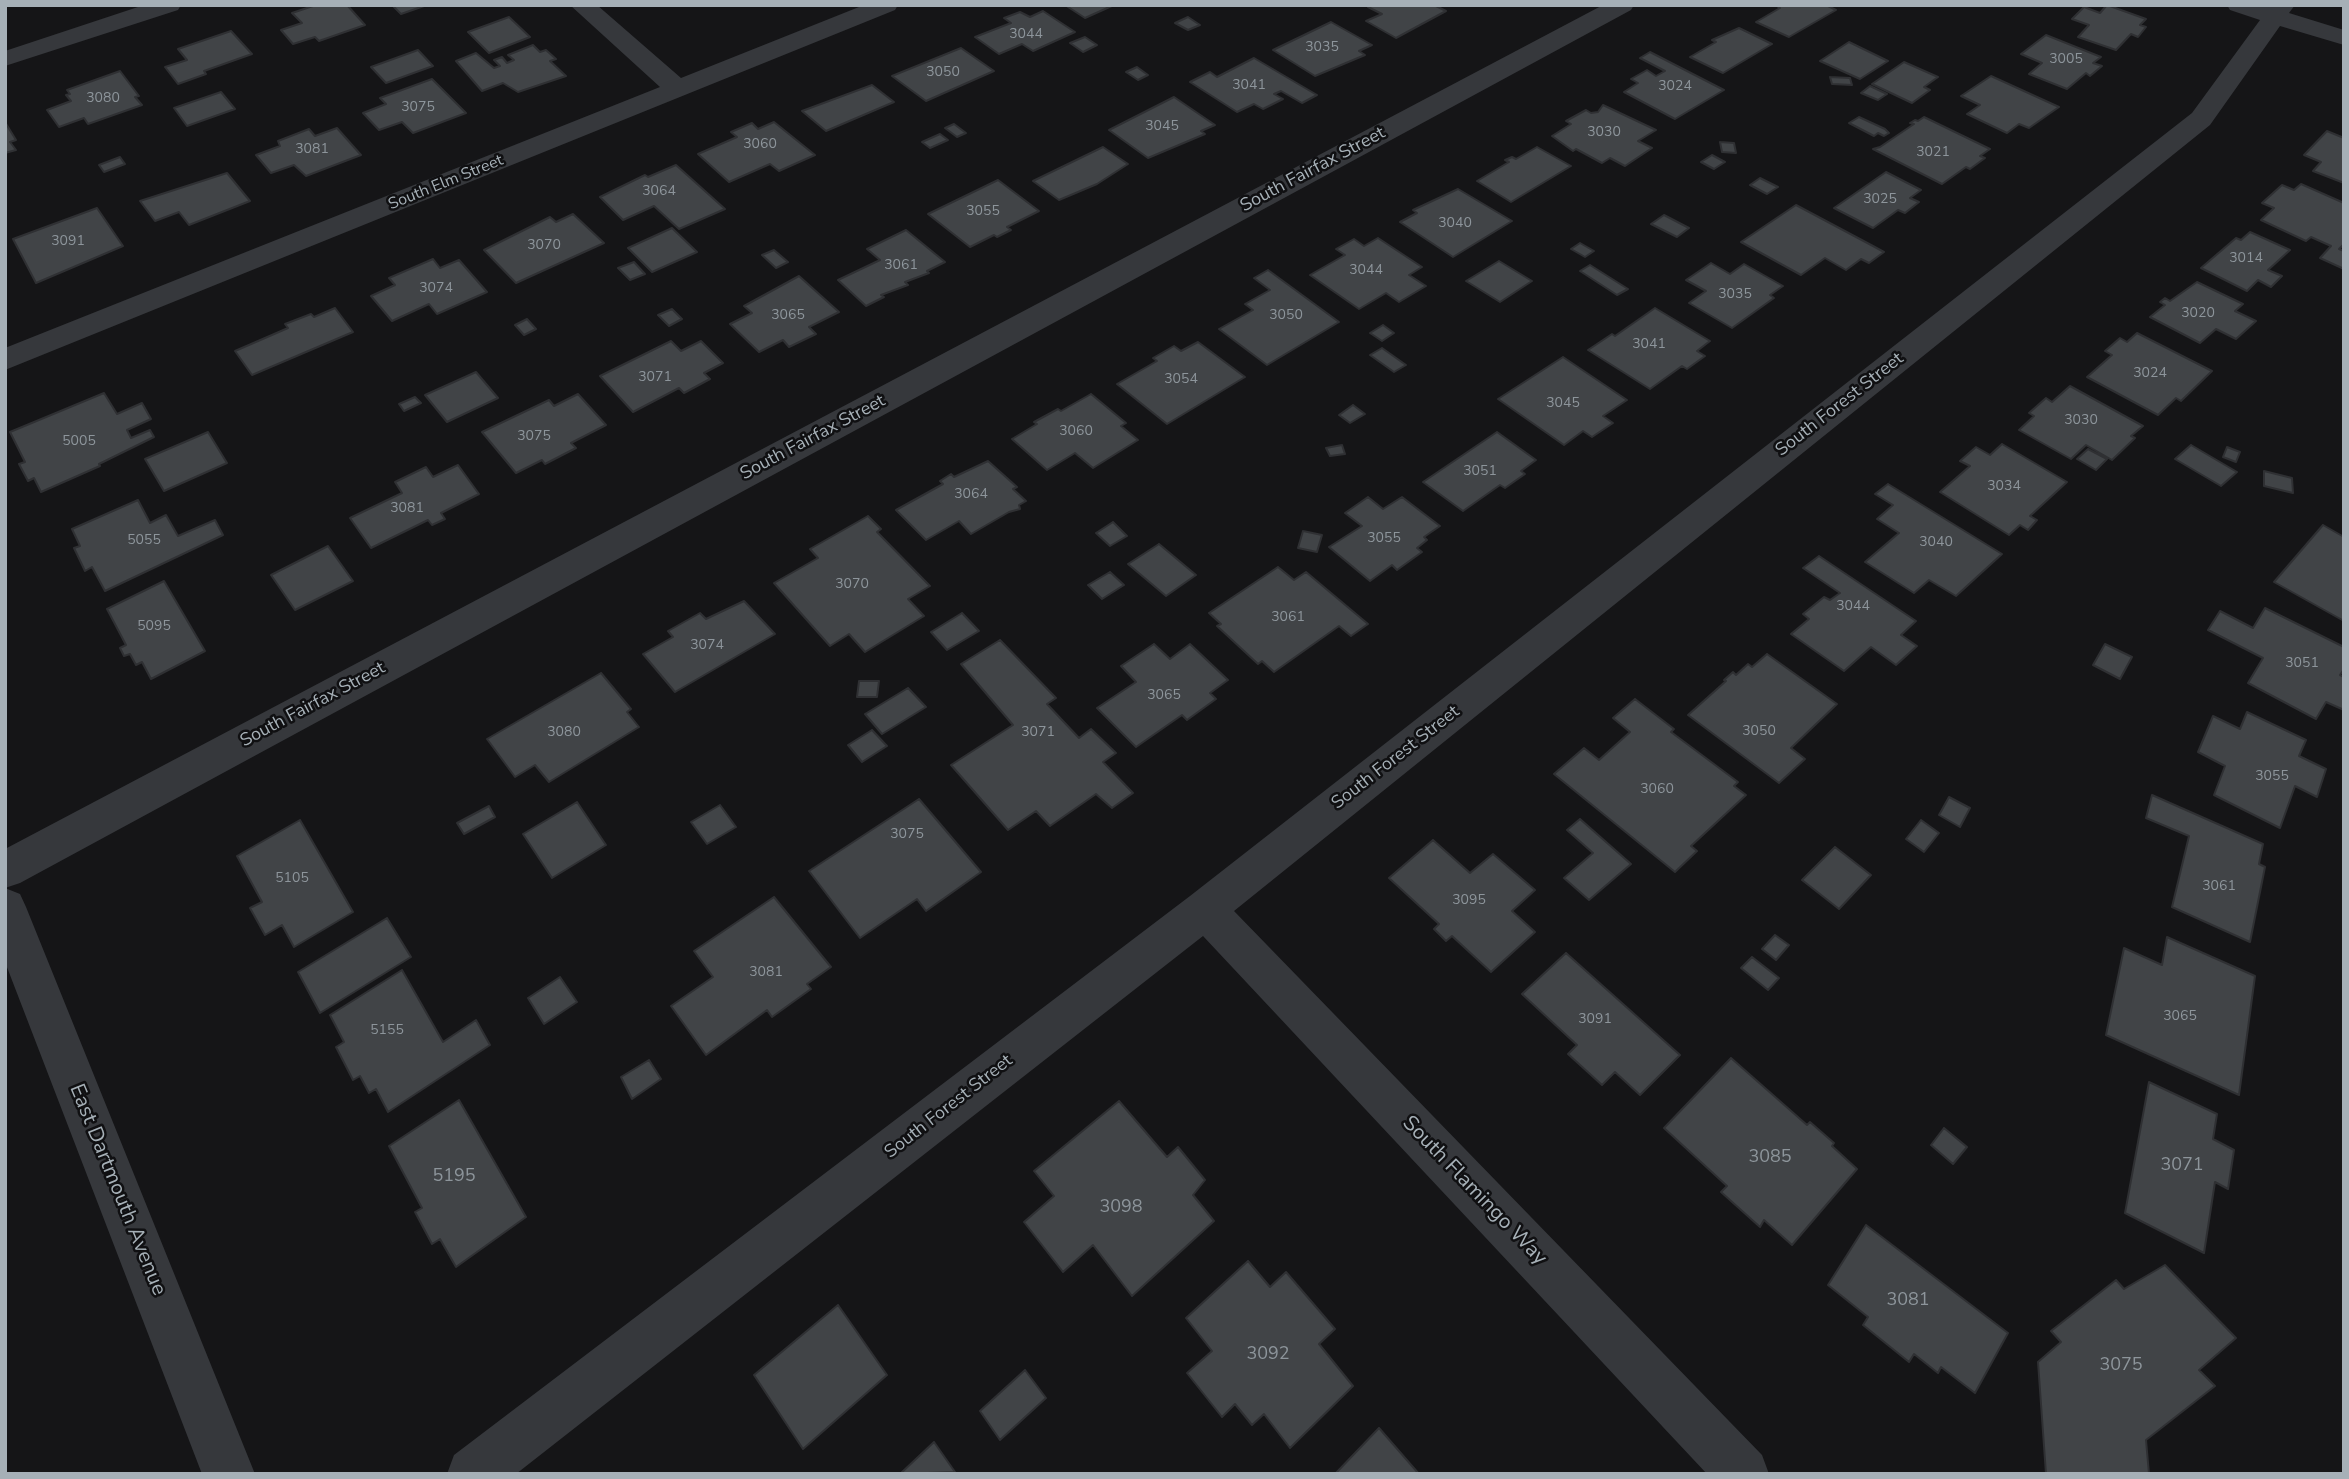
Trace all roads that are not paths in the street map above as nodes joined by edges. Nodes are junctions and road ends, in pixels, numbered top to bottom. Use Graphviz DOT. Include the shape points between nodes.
graph roads {
  1 [pos="169,5"];
  2 [pos="582,5"];
  3 [pos="886,5"];
  4 [pos="1622,5"];
  5 [pos="2239,5"];
  6 [pos="2279,11"];
  7 [pos="2344,38"];
  8 [pos="5,59"];
  9 [pos="678,89"];
  10 [pos="5,360"];
  11 [pos="5,870"];
  12 [pos="5,907"];
  13 [pos="1205,909"];
  14 [pos="229,1474"];
  15 [pos="473,1474"];
  16 [pos="1744,1474"];
  1 -- 8 [label="street"];
  2 -- 9 [label="street"];
  3 -- 9 [label="street, South Elm Street"];
  4 -- 11 [label="street, South Fairfax Street"];
  5 -- 6 [label="street"];
  6 -- 7 [label="street"];
  6 -- 13 [label="street, South Forest Street" via="2201,119"];
  9 -- 10 [label="street, South Elm Street"];
  12 -- 14 [label="street, East Dartmouth Avenue"];
  13 -- 15 [label="street, South Forest Street"];
  13 -- 16 [label="street, South Flamingo Way"];
}
